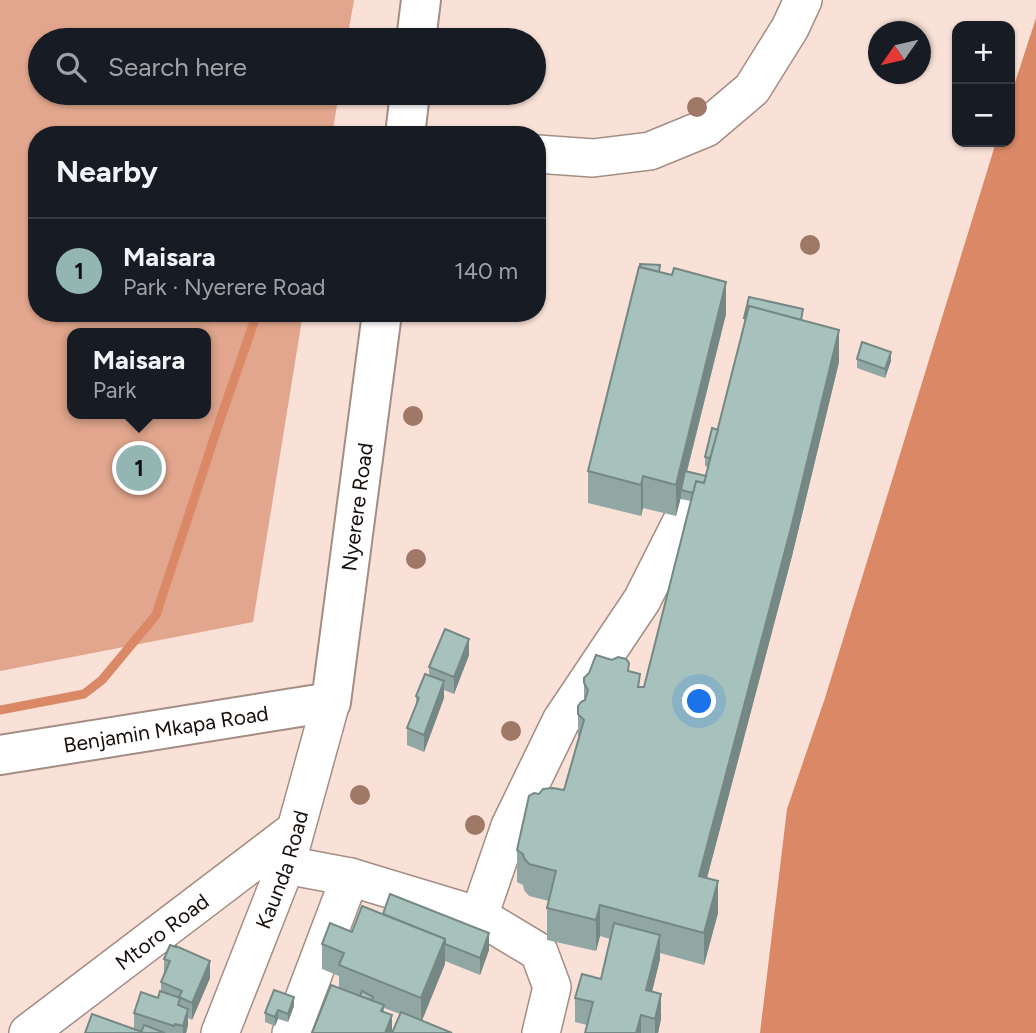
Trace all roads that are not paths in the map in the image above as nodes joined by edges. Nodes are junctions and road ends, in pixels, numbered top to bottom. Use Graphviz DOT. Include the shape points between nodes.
graph roads {
  1 [pos="421,0"];
  2 [pos="803,0"];
  3 [pos="418,28"];
  4 [pos="409,105"];
  5 [pos="406,126"];
  6 [pos="546,155"];
  7 [pos="381,322"];
  8 [pos="686,513"];
  9 [pos="331,702"];
  10 [pos="0,755"];
  11 [pos="295,830"];
  12 [pos="286,865"];
  13 [pos="350,877"];
  14 [pos="479,916"];
  15 [pos="28,1033"];
  16 [pos="220,1033"];
  17 [pos="291,1033"];
  18 [pos="541,1033"];
  1 -- 3 [label="main road"];
  2 -- 6 [label="street" via="752,89 706,128 650,151 593,158"];
  4 -- 5 [label="main road"];
  7 -- 9 [label="main road, Nyerere Road"];
  8 -- 14 [label="street" via="642,600 561,721 510,826"];
  9 -- 10 [label="main road, Benjamin Mkapa Road"];
  9 -- 11 [label="street, Kaunda Road"];
  11 -- 12 [label="street, Kaunda Road"];
  11 -- 15 [label="street, Mtoro Road"];
  12 -- 13 [label="street"];
  12 -- 16 [label="street, Kaunda Road"];
  13 -- 14 [label="street"];
  13 -- 17 [label="street"];
  14 -- 18 [label="street" via="539,952 552,987"];
}
